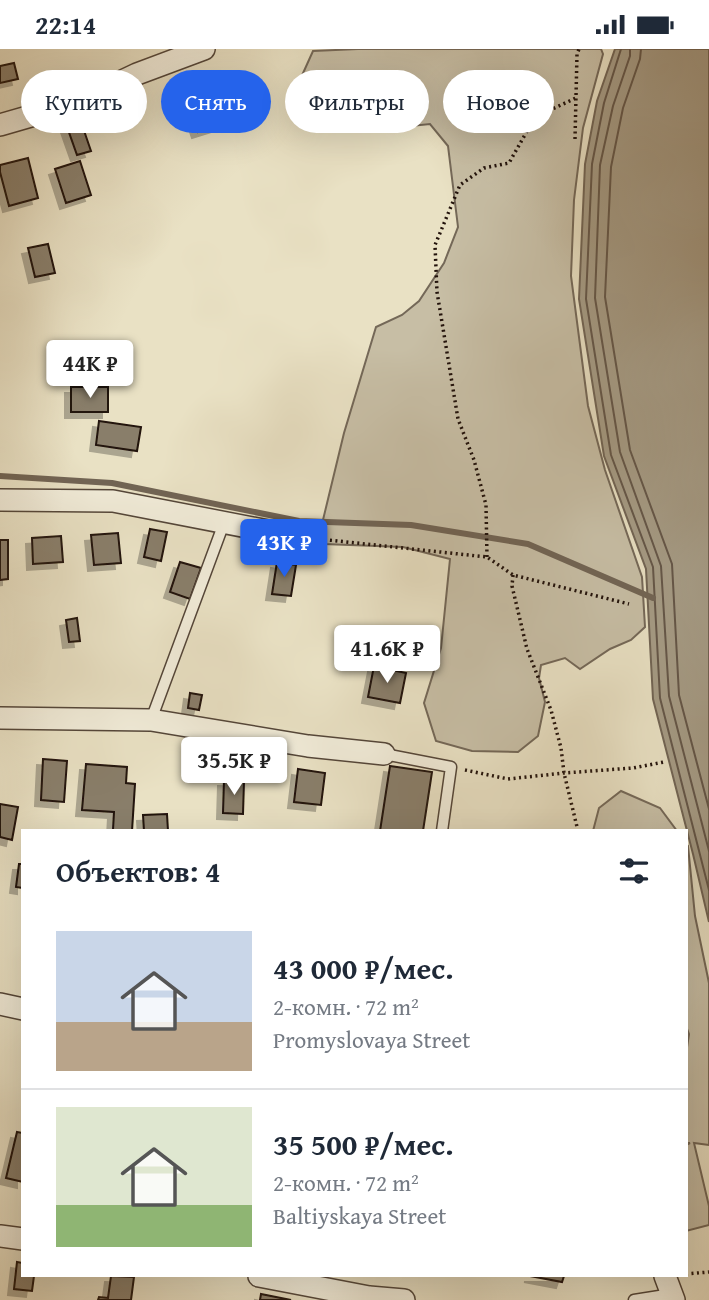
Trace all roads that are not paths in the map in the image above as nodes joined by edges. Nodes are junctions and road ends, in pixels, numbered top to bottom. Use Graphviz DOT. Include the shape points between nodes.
graph roads {
  1 [pos="204,49"];
  2 [pos="0,125"];
  3 [pos="0,499"];
  4 [pos="224,523"];
  5 [pos="299,537"];
  6 [pos="0,718"];
  7 [pos="151,720"];
  8 [pos="384,754"];
  9 [pos="442,829"];
  10 [pos="0,1005"];
  11 [pos="21,1009"];
  12 [pos="0,1236"];
  13 [pos="21,1239"];
  14 [pos="264,1277"];
  15 [pos="670,1290"];
  16 [pos="369,1298"];
  17 [pos="404,1300"];
  18 [pos="634,1300"];
  1 -- 2 [label="street" via="76,103"];
  3 -- 4 [label="street" via="113,501"];
  4 -- 5 [label="street"];
  4 -- 7 [label="lane"];
  6 -- 7 [label="street"];
  7 -- 8 [label="street"];
  8 -- 9 [label="lane" via="451,768"];
  10 -- 11 [label="street"];
  12 -- 13 [label="street"];
  14 -- 16 [label="street"];
  15 -- 18 [label="lane"];
  16 -- 17 [label="street"];
}
